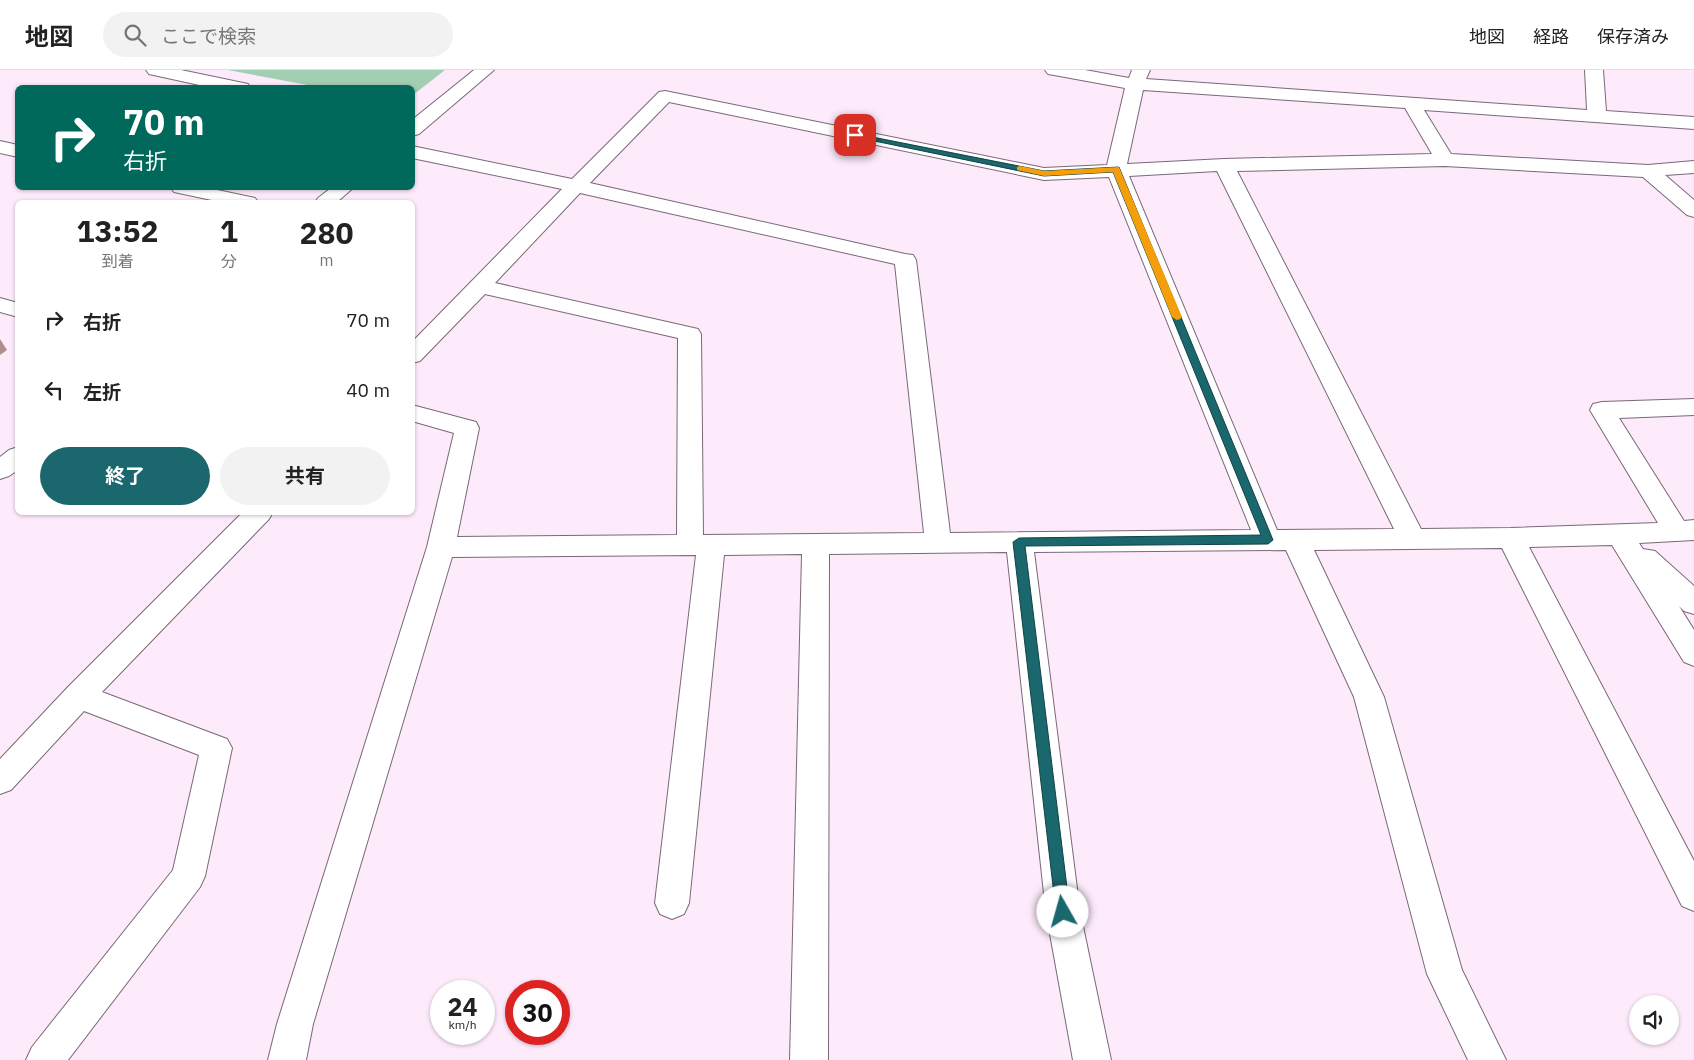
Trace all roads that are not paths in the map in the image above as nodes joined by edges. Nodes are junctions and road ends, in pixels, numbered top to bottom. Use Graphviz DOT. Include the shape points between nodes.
graph roads {
  1 [pos="155,70"];
  2 [pos="485,70"];
  3 [pos="1054,70"];
  4 [pos="1594,70"];
  5 [pos="1138,77"];
  6 [pos="228,85"];
  7 [pos="1411,103"];
  8 [pos="1597,117"];
  9 [pos="1694,123"];
  10 [pos="415,125"];
  11 [pos="0,147"];
  12 [pos="15,150"];
  13 [pos="415,153"];
  14 [pos="1445,160"];
  15 [pos="1224,165"];
  16 [pos="1694,167"];
  17 [pos="1116,169"];
  18 [pos="1648,171"];
  19 [pos="576,186"];
  20 [pos="191,190"];
  21 [pos="340,190"];
  22 [pos="238,200"];
  23 [pos="327,200"];
  24 [pos="1694,211"];
  25 [pos="480,286"];
  26 [pos="0,305"];
  27 [pos="15,309"];
  28 [pos="415,353"];
  29 [pos="1694,407"];
  30 [pos="415,414"];
  31 [pos="15,458"];
  32 [pos="0,470"];
  33 [pos="257,515"];
  34 [pos="1685,531"];
  35 [pos="1620,535"];
  36 [pos="1412,538"];
  37 [pos="1511,538"];
  38 [pos="1281,539"];
  39 [pos="938,542"];
  40 [pos="1019,542"];
  41 [pos="816,543"];
  42 [pos="700,545"];
  43 [pos="442,547"];
  44 [pos="1694,603"];
  45 [pos="1694,654"];
  46 [pos="79,696"];
  47 [pos="0,780"];
  48 [pos="1694,895"];
  49 [pos="672,903"];
  50 [pos="45,1060"];
  51 [pos="287,1060"];
  52 [pos="808,1060"];
  53 [pos="1092,1060"];
  54 [pos="1487,1060"];
  1 -- 6 [label="street"];
  2 -- 10 [label="street"];
  3 -- 5 [label="street"];
  4 -- 8 [label="street"];
  5 -- 7 [label="street"];
  5 -- 17 [label="street"];
  7 -- 8 [label="street"];
  7 -- 14 [label="street"];
  8 -- 9 [label="street"];
  11 -- 12 [label="street"];
  13 -- 19 [label="street"];
  14 -- 15 [label="street"];
  14 -- 18 [label="street"];
  15 -- 17 [label="street"];
  15 -- 36 [label="street"];
  16 -- 18 [label="street"];
  17 -- 19 [label="street" via="1044,174 665,96"];
  17 -- 38 [label="street"];
  18 -- 24 [label="street"];
  19 -- 25 [label="street"];
  19 -- 39 [label="street" via="904,260"];
  20 -- 22 [label="street"];
  21 -- 23 [label="street"];
  25 -- 28 [label="street"];
  25 -- 42 [label="street" via="690,334"];
  26 -- 27 [label="street"];
  29 -- 34 [label="street" via="1602,410"];
  30 -- 43 [label="street" via="467,428"];
  31 -- 32 [label="street"];
  33 -- 46 [label="street"];
  34 -- 35 [label="street"];
  35 -- 37 [label="street"];
  35 -- 44 [label="street"];
  35 -- 45 [label="street"];
  36 -- 37 [label="street"];
  36 -- 38 [label="street"];
  37 -- 48 [label="street"];
  38 -- 40 [label="street"];
  38 -- 54 [label="street" via="1369,697 1445,974"];
  39 -- 40 [label="street"];
  39 -- 41 [label="street"];
  40 -- 53 [label="street" via="1063,912"];
  41 -- 42 [label="street"];
  41 -- 52 [label="street"];
  42 -- 43 [label="street"];
  42 -- 49 [label="street"];
  43 -- 51 [label="street" via="295,1024"];
  46 -- 47 [label="street"];
  46 -- 50 [label="street" via="216,748 188,876"];
}
